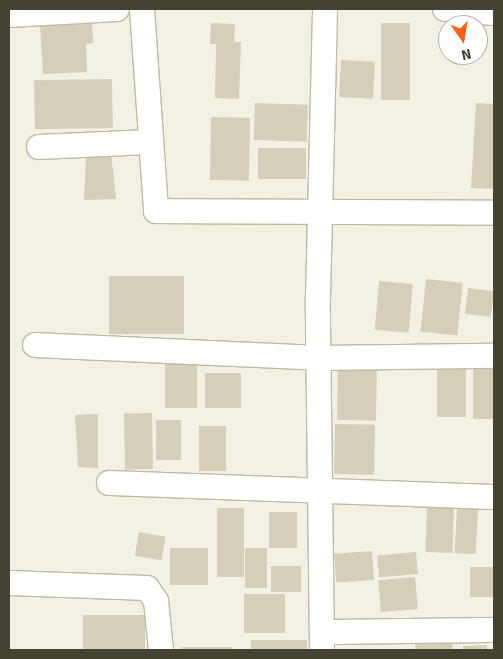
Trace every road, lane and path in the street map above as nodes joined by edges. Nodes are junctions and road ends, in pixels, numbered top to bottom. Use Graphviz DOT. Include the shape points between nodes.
graph roads {
  1 [pos="117,9"];
  2 [pos="142,9"];
  3 [pos="325,9"];
  4 [pos="445,9"];
  5 [pos="493,12"];
  6 [pos="9,15"];
  7 [pos="149,142"];
  8 [pos="39,148"];
  9 [pos="320,209"];
  10 [pos="494,213"];
  11 [pos="35,345"];
  12 [pos="494,356"];
  13 [pos="319,358"];
  14 [pos="109,483"];
  15 [pos="320,492"];
  16 [pos="494,497"];
  17 [pos="9,583"];
  18 [pos="494,630"];
  19 [pos="322,641"];
  20 [pos="161,650"];
  1 -- 6 [label="street"];
  2 -- 7 [label="street"];
  3 -- 9 [label="street"];
  4 -- 5 [label="street"];
  7 -- 8 [label="street"];
  7 -- 9 [label="street" via="152,203 162,214"];
  9 -- 10 [label="street"];
  9 -- 13 [label="street"];
  11 -- 13 [label="street"];
  12 -- 13 [label="street"];
  13 -- 15 [label="street"];
  14 -- 15 [label="street"];
  15 -- 16 [label="street"];
  15 -- 19 [label="street"];
  17 -- 20 [label="street" via="147,588 156,601"];
  18 -- 19 [label="street"];
}
